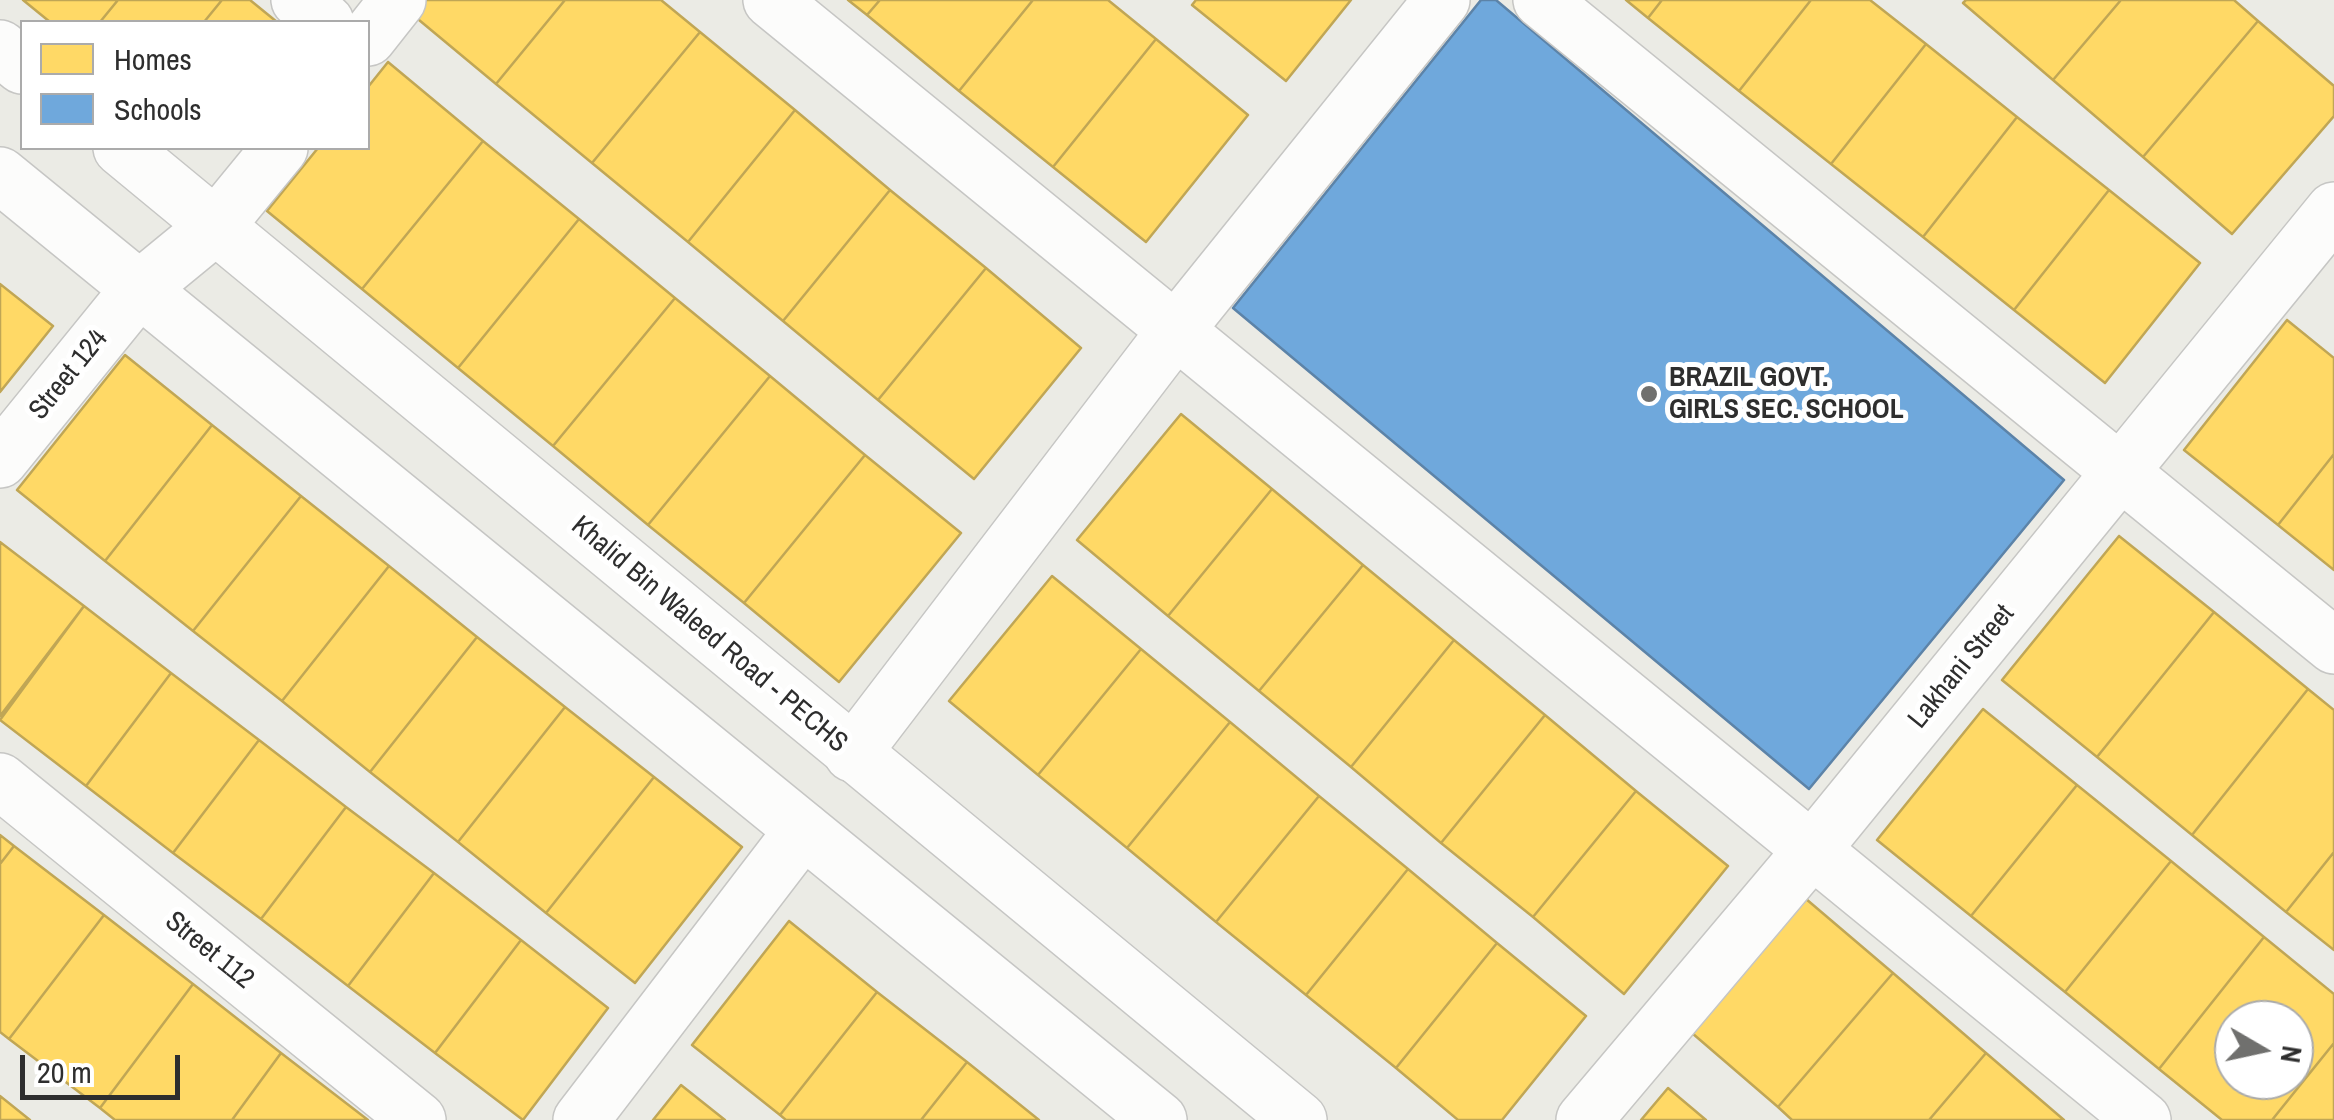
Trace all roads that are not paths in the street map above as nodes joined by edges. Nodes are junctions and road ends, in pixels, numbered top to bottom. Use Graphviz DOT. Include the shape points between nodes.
graph roads {
  1 [pos="299,0"];
  2 [pos="398,0"];
  3 [pos="771,0"];
  4 [pos="1442,0"];
  5 [pos="1541,0"];
  6 [pos="324,20"];
  7 [pos="370,35"];
  8 [pos="0,48"];
  9 [pos="20,64"];
  10 [pos="123,150"];
  11 [pos="278,150"];
  12 [pos="0,175"];
  13 [pos="2334,210"];
  14 [pos="216,226"];
  15 [pos="138,290"];
  16 [pos="1176,330"];
  17 [pos="0,460"];
  18 [pos="2121,472"];
  19 [pos="2334,646"];
  20 [pos="852,754"];
  21 [pos="0,781"];
  22 [pos="803,830"];
  23 [pos="1812,850"];
  24 [pos="418,1120"];
  25 [pos="581,1120"];
  26 [pos="1159,1120"];
  27 [pos="1300,1120"];
  28 [pos="1584,1120"];
  29 [pos="2143,1120"];
  1 -- 6 [label="street"];
  2 -- 7 [label="street"];
  3 -- 16 [label="street"];
  4 -- 16 [label="street"];
  5 -- 18 [label="street"];
  8 -- 9 [label="street"];
  10 -- 14 [label="street, Khalid Bin Waleed Road - PECHS"];
  11 -- 14 [label="street, Street 124"];
  12 -- 15 [label="street"];
  13 -- 18 [label="street, Lakhani Street"];
  14 -- 15 [label="street, Street 124"];
  14 -- 20 [label="street, Khalid Bin Waleed Road - PECHS"];
  15 -- 17 [label="street, Street 124"];
  15 -- 22 [label="street"];
  16 -- 20 [label="street"];
  16 -- 23 [label="street"];
  18 -- 19 [label="street"];
  18 -- 23 [label="street, Lakhani Street"];
  20 -- 27 [label="street, Khalid Bin Waleed Road - PECHS"];
  21 -- 24 [label="street, Street 112"];
  22 -- 25 [label="street"];
  22 -- 26 [label="street"];
  23 -- 28 [label="street, Lakhani Street"];
  23 -- 29 [label="street"];
}
